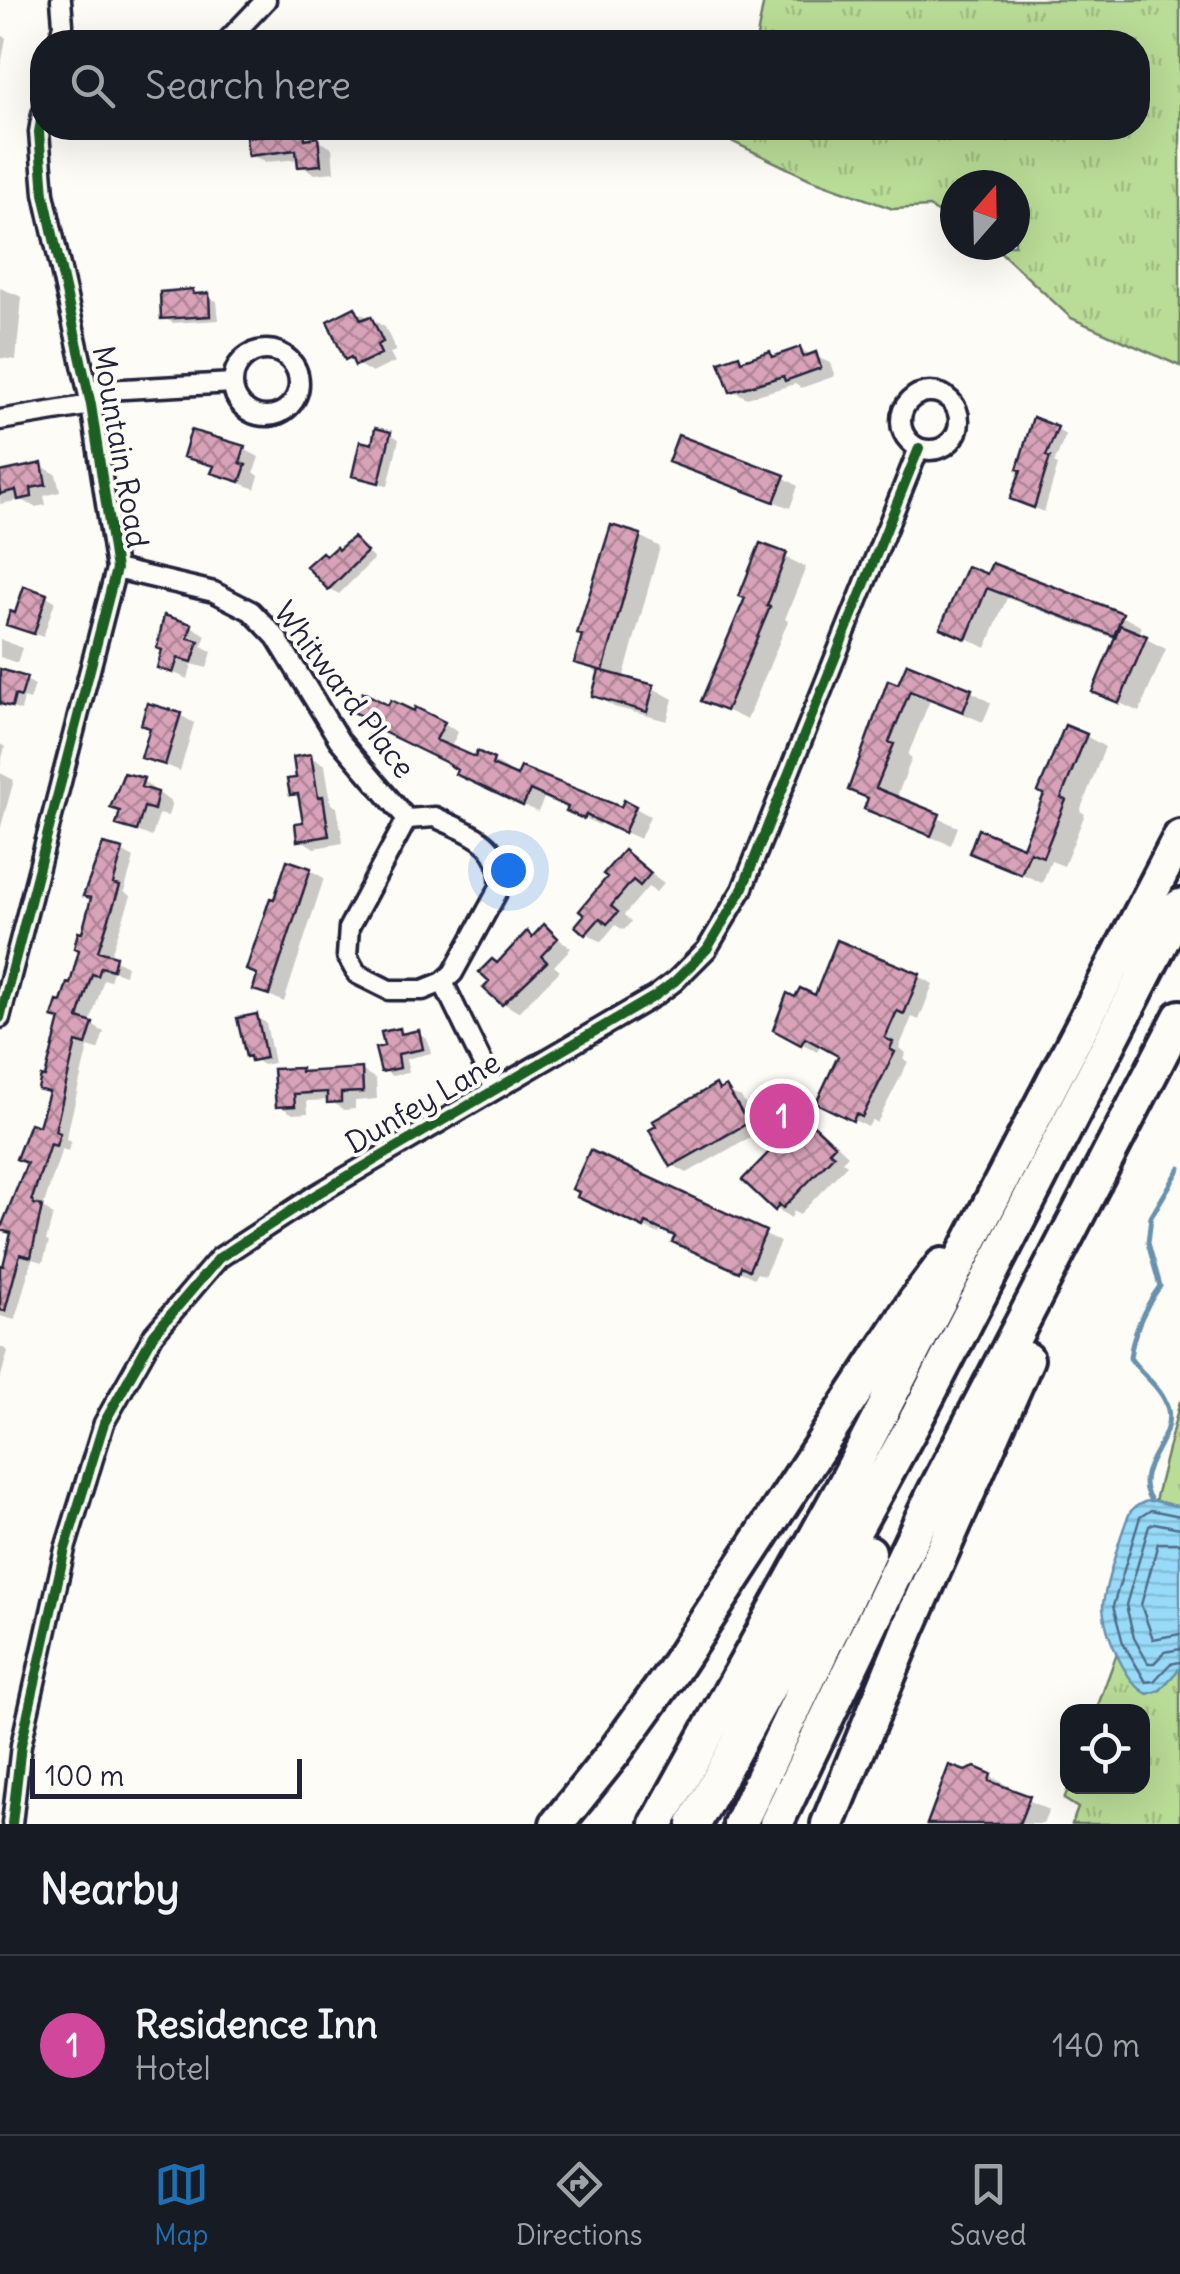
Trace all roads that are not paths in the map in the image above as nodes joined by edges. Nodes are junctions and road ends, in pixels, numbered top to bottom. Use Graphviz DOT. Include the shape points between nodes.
graph roads {
  1 [pos="61,0"];
  2 [pos="266,0"];
  3 [pos="61,30"];
  4 [pos="237,30"];
  5 [pos="44,140"];
  6 [pos="232,383"];
  7 [pos="90,398"];
  8 [pos="0,420"];
  9 [pos="919,448"];
  10 [pos="116,569"];
  11 [pos="407,819"];
  12 [pos="1180,836"];
  13 [pos="1180,906"];
  14 [pos="1180,946"];
  15 [pos="443,982"];
  16 [pos="1180,1017"];
  17 [pos="0,1018"];
  18 [pos="496,1089"];
  19 [pos="1085,1202"];
  20 [pos="977,1230"];
  21 [pos="12,1824"];
  22 [pos="557,1824"];
  23 [pos="657,1824"];
  24 [pos="694,1824"];
  25 [pos="740,1824"];
  26 [pos="776,1824"];
  27 [pos="828,1824"];
  1 -- 3 [label="street"];
  2 -- 4 [label="street"];
  5 -- 7 [label="street, Mountain Road" via="44,194"];
  6 -- 7 [label="street"];
  7 -- 8 [label="street"];
  7 -- 10 [label="street, Mountain Road"];
  9 -- 18 [label="street, Dunfey Lane" via="724,926 655,996"];
  10 -- 11 [label="street, Whitward Place" via="214,592 251,611 276,637 338,740"];
  10 -- 17 [label="street, Mountain Road"];
  11 -- 15 [label="street, Whitward Place" via="434,817 481,839 498,857 500,887"];
  11 -- 15 [label="street, Whitward Place" via="350,927 346,956 357,974 388,990 424,990"];
  12 -- 20 [label="highway"];
  13 -- 24 [label="highway" via="917,1417"];
  14 -- 25 [label="highway" via="892,1506"];
  15 -- 18 [label="street"];
  16 -- 19 [label="highway"];
  18 -- 21 [label="street, Dunfey Lane" via="219,1258 154,1334 104,1423 65,1548 21,1745"];
  19 -- 26 [label="highway" via="919,1524"];
  19 -- 27 [label="highway" via="1064,1281"];
  20 -- 22 [label="highway" via="922,1290 682,1658"];
  20 -- 23 [label="highway"];
}
